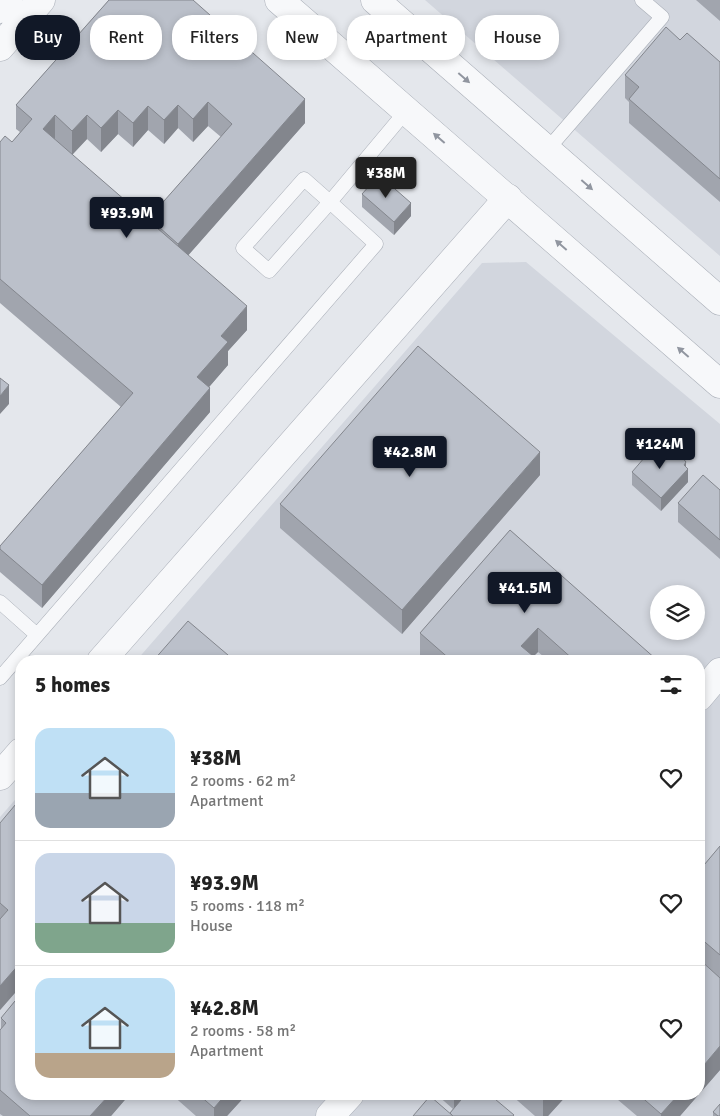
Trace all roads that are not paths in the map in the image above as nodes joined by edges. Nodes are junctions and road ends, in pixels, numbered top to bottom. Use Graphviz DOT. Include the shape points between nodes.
graph roads {
  1 [pos="8,0"];
  2 [pos="41,0"];
  3 [pos="279,0"];
  4 [pos="375,0"];
  5 [pos="642,0"];
  6 [pos="0,9"];
  7 [pos="0,48"];
  8 [pos="407,110"];
  9 [pos="547,150"];
  10 [pos="508,198"];
  11 [pos="330,202"];
  12 [pos="720,300"];
  13 [pos="720,384"];
  14 [pos="0,602"];
  15 [pos="37,635"];
  16 [pos="20,655"];
  17 [pos="106,655"];
  18 [pos="15,661"];
  19 [pos="720,672"];
  20 [pos="0,678"];
  21 [pos="705,690"];
  22 [pos="15,759"];
  23 [pos="0,776"];
  24 [pos="345,1100"];
  25 [pos="330,1116"];
  1 -- 6 [label="street"];
  2 -- 7 [label="street"];
  3 -- 8 [label="street"];
  4 -- 9 [label="street, one-way"];
  5 -- 9 [label="lane" via="662,17"];
  10 -- 8 [label="street, one-way"];
  8 -- 11 [label="lane"];
  9 -- 12 [label="street, one-way"];
  13 -- 10 [label="street, one-way"];
  10 -- 17 [label="street"];
  11 -- 11 [label="lane" via="269,271 243,248 304,179"];
  11 -- 15 [label="lane" via="376,244"];
  14 -- 15 [label="lane"];
  15 -- 16 [label="lane"];
  18 -- 20 [label="lane"];
  19 -- 21 [label="street"];
  22 -- 23 [label="street"];
  24 -- 25 [label="street"];
}
